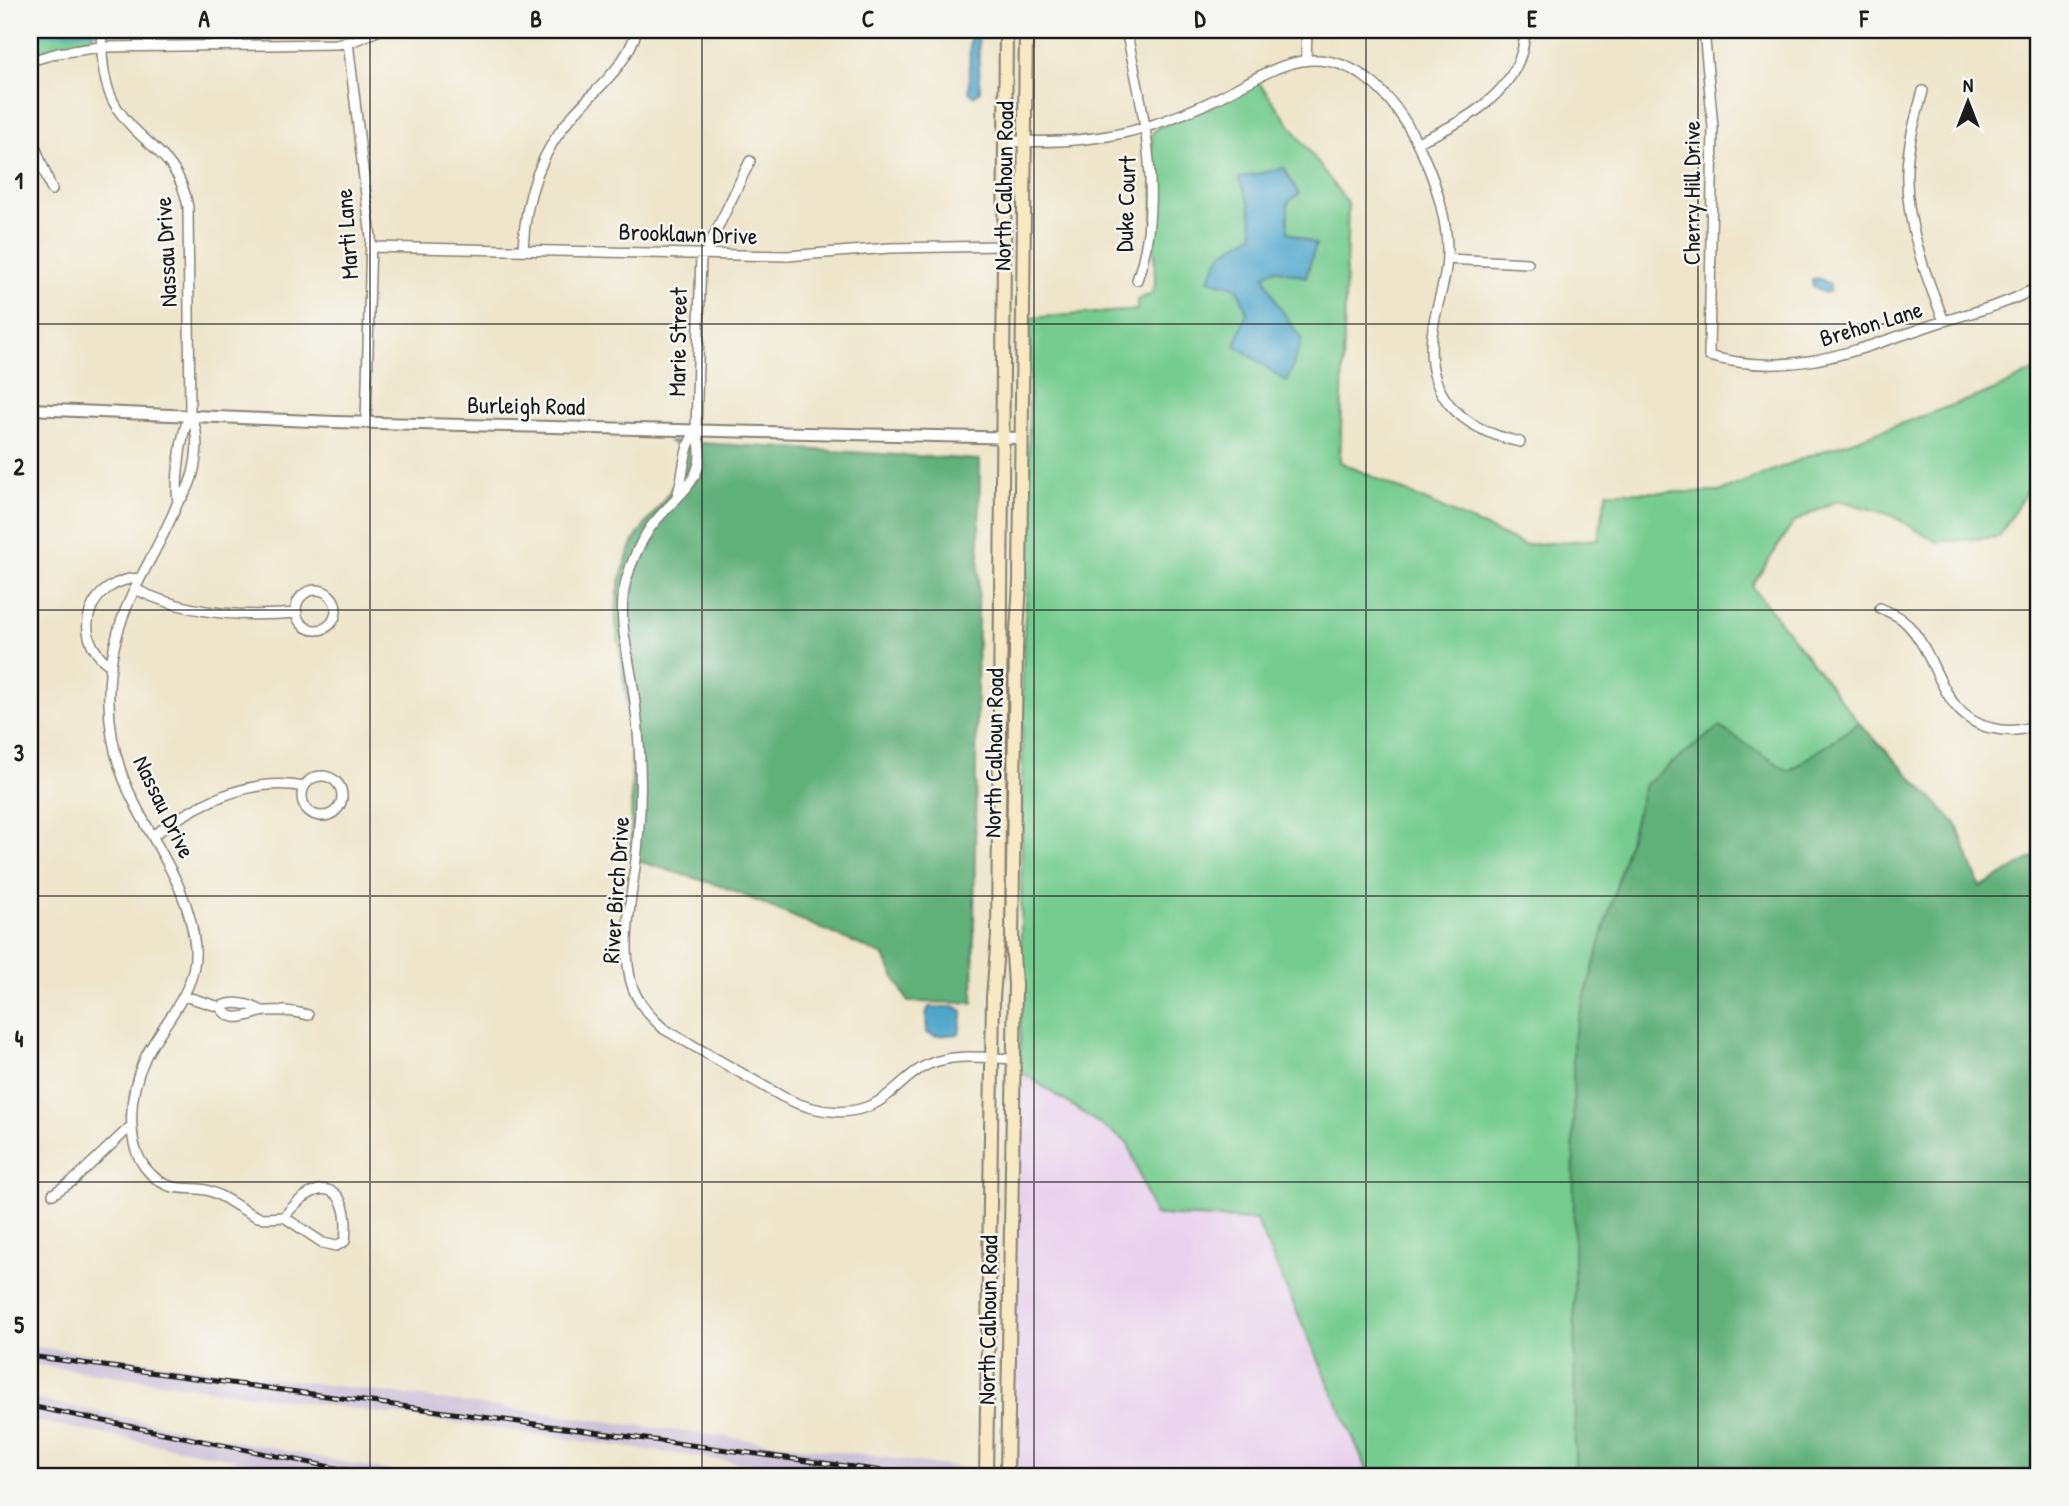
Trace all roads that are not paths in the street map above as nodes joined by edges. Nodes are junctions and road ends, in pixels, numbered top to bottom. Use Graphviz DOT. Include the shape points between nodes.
graph roads {
  1 [pos="380,30"];
  2 [pos="637,30"];
  3 [pos="1006,30"];
  4 [pos="1026,30"];
  5 [pos="1126,30"];
  6 [pos="1307,30"];
  7 [pos="1525,30"];
  8 [pos="1704,30"];
  9 [pos="101,33"];
  10 [pos="348,42"];
  11 [pos="101,47"];
  12 [pos="1306,60"];
  13 [pos="30,61"];
  14 [pos="1923,91"];
  15 [pos="1145,127"];
  16 [pos="30,134"];
  17 [pos="1005,141"];
  18 [pos="1025,142"];
  19 [pos="1417,142"];
  20 [pos="750,161"];
  21 [pos="52,190"];
  22 [pos="1003,246"];
  23 [pos="371,247"];
  24 [pos="523,249"];
  25 [pos="703,254"];
  26 [pos="1447,259"];
  27 [pos="1528,263"];
  28 [pos="1138,280"];
  29 [pos="2039,286"];
  30 [pos="1944,321"];
  31 [pos="1709,356"];
  32 [pos="30,409"];
  33 [pos="190,415"];
  34 [pos="366,423"];
  35 [pos="695,431"];
  36 [pos="1002,438"];
  37 [pos="1022,438"];
  38 [pos="1520,442"];
  39 [pos="677,498"];
  40 [pos="141,578"];
  41 [pos="135,589"];
  42 [pos="1880,608"];
  43 [pos="297,613"];
  44 [pos="110,666"];
  45 [pos="2039,723"];
  46 [pos="304,787"];
  47 [pos="154,835"];
  48 [pos="184,996"];
  49 [pos="308,1015"];
  50 [pos="992,1059"];
  51 [pos="1013,1059"];
  52 [pos="131,1126"];
  53 [pos="53,1194"];
  54 [pos="284,1217"];
  55 [pos="986,1476"];
  56 [pos="1007,1476"];
  1 -- 10 [label="street"];
  2 -- 24 [label="street" via="621,65 563,127 543,158 531,195"];
  3 -- 17 [label="main road, North Calhoun Road"];
  4 -- 18 [label="main road, North Calhoun Road"];
  5 -- 15 [label="street, Duke Court"];
  6 -- 12 [label="street"];
  7 -- 19 [label="street" via="1522,56 1500,92 1476,111"];
  8 -- 31 [label="street, Cherry Hill Drive" via="1713,127"];
  9 -- 11 [label="street, Nassau Drive"];
  10 -- 11 [label="street"];
  10 -- 23 [label="street, Marti Lane"];
  11 -- 13 [label="street"];
  11 -- 33 [label="street, Nassau Drive" via="104,73 117,108 169,160 185,192"];
  12 -- 15 [label="street" via="1280,65 1219,98"];
  12 -- 19 [label="street" via="1333,63 1367,79 1379,88"];
  14 -- 30 [label="street" via="1909,153 1909,199"];
  15 -- 18 [label="street" via="1078,139"];
  15 -- 28 [label="street, Duke Court" via="1149,203"];
  16 -- 21 [label="street"];
  17 -- 18 [label="street"];
  17 -- 22 [label="main road, North Calhoun Road"];
  18 -- 37 [label="main road, North Calhoun Road"];
  19 -- 26 [label="street" via="1438,192"];
  20 -- 25 [label="street, Marie Street"];
  22 -- 25 [label="street, Brooklawn Drive" via="890,248 809,256"];
  22 -- 36 [label="main road, North Calhoun Road"];
  23 -- 24 [label="street, Brooklawn Drive"];
  23 -- 34 [label="street, Marti Lane"];
  24 -- 25 [label="street, Brooklawn Drive"];
  25 -- 35 [label="street, Marie Street"];
  26 -- 27 [label="street"];
  26 -- 38 [label="street" via="1431,348 1439,387 1462,419 1477,430"];
  29 -- 30 [label="street, Brehon Lane" via="1996,307"];
  30 -- 31 [label="street, Brehon Lane" via="1816,362 1770,364"];
  32 -- 33 [label="street, Burleigh Road"];
  33 -- 34 [label="street, Burleigh Road"];
  33 -- 40 [label="street, Nassau Drive" via="196,424 195,457 186,494"];
  34 -- 35 [label="street, Burleigh Road"];
  35 -- 36 [label="street, Burleigh Road"];
  35 -- 39 [label="street, River Birch Drive" via="686,449"];
  35 -- 39 [label="street, River Birch Drive" via="702,447 698,464 693,480"];
  36 -- 37 [label="street, Burleigh Road"];
  36 -- 50 [label="main road, North Calhoun Road" via="998,936"];
  37 -- 51 [label="main road, North Calhoun Road"];
  39 -- 50 [label="street, River Birch Drive" via="641,542 624,592 624,633 640,762 639,838 627,957 632,988 640,1003 664,1029 682,1040 802,1107 826,1112 874,1104 917,1070 939,1060"];
  40 -- 41 [label="street, Nassau Drive"];
  40 -- 44 [label="street" via="110,585 92,607 88,621 92,648"];
  41 -- 43 [label="street" via="216,613"];
  41 -- 44 [label="street, Nassau Drive" via="117,633"];
  42 -- 45 [label="street" via="1904,621 1915,634 1962,715 2001,731"];
  43 -- 43 [label="street" via="307,628 320,630 331,624 336,606 329,595 310,591 299,600"];
  44 -- 47 [label="street, Nassau Drive" via="115,750 134,802"];
  46 -- 46 [label="street" via="318,776 331,778 342,793 340,806 329,815 309,812 302,800"];
  46 -- 47 [label="street" via="277,784 226,795 185,813"];
  47 -- 48 [label="street, Nassau Drive" via="176,874 191,926 194,967"];
  48 -- 49 [label="street" via="220,1007 233,1017 251,1017 262,1011"];
  48 -- 52 [label="street, Nassau Drive" via="140,1070"];
  50 -- 51 [label="street, River Birch Drive"];
  50 -- 55 [label="main road, North Calhoun Road"];
  51 -- 56 [label="main road, North Calhoun Road"];
  52 -- 53 [label="street"];
  52 -- 54 [label="street" via="135,1151 158,1180 172,1187 205,1190 259,1218"];
  54 -- 54 [label="street" via="304,1194 327,1188 344,1211 345,1241 336,1246 323,1243"];
}
